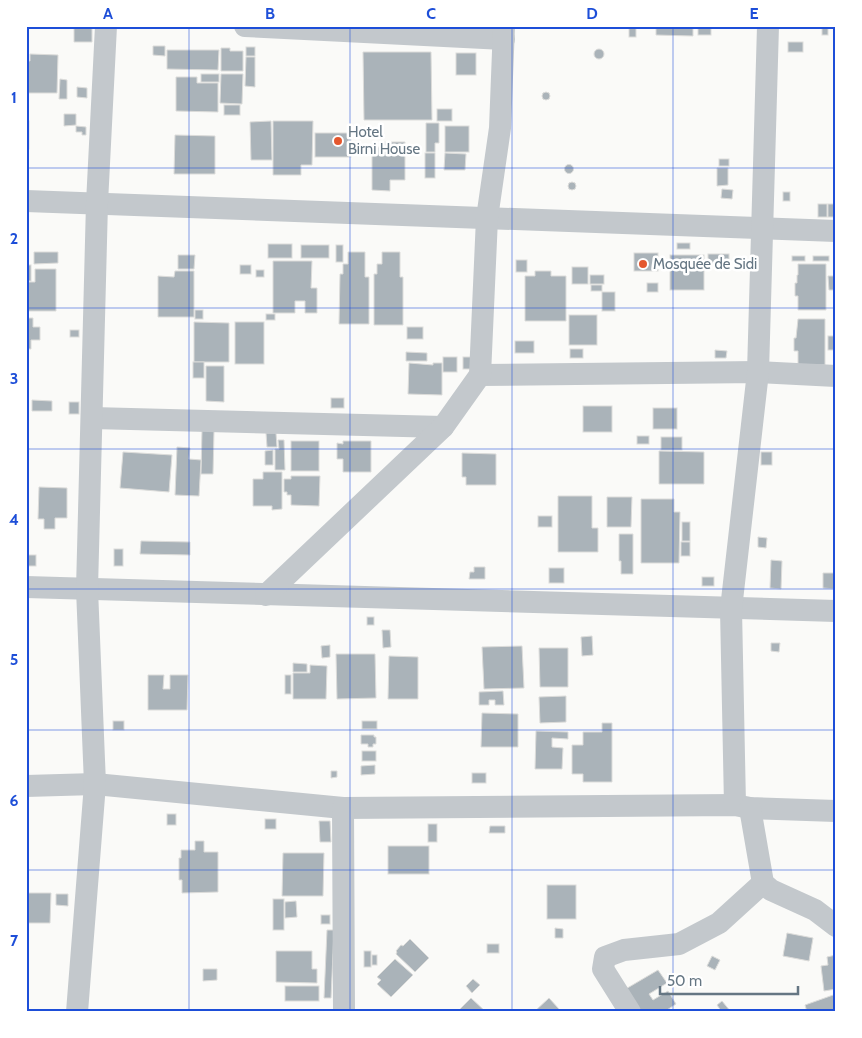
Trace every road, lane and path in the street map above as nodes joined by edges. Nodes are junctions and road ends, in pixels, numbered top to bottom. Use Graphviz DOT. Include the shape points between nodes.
graph roads {
  1 [pos="106,26"];
  2 [pos="245,26"];
  3 [pos="768,26"];
  4 [pos="504,33"];
  5 [pos="26,201"];
  6 [pos="97,203"];
  7 [pos="487,218"];
  8 [pos="761,227"];
  9 [pos="836,231"];
  10 [pos="758,372"];
  11 [pos="480,376"];
  12 [pos="836,376"];
  13 [pos="92,418"];
  14 [pos="443,427"];
  15 [pos="26,587"];
  16 [pos="87,589"];
  17 [pos="266,594"];
  18 [pos="731,609"];
  19 [pos="836,611"];
  20 [pos="94,784"];
  21 [pos="26,786"];
  22 [pos="742,807"];
  23 [pos="342,808"];
  24 [pos="836,811"];
  25 [pos="763,883"];
  26 [pos="836,926"];
  27 [pos="77,1012"];
  28 [pos="344,1012"];
  29 [pos="630,1012"];
  1 -- 6 [label="street"];
  2 -- 4 [label="street"];
  3 -- 8 [label="street"];
  4 -- 7 [label="street" via="500,128"];
  5 -- 6 [label="street"];
  6 -- 7 [label="street"];
  6 -- 13 [label="street"];
  7 -- 8 [label="street"];
  7 -- 11 [label="street"];
  8 -- 9 [label="street"];
  8 -- 10 [label="street"];
  10 -- 11 [label="street"];
  10 -- 12 [label="street"];
  10 -- 18 [label="street"];
  11 -- 14 [label="street"];
  13 -- 14 [label="street"];
  13 -- 16 [label="street"];
  14 -- 17 [label="street"];
  15 -- 16 [label="street"];
  16 -- 17 [label="street"];
  16 -- 20 [label="street"];
  17 -- 18 [label="street"];
  18 -- 19 [label="street"];
  18 -- 22 [label="street"];
  20 -- 21 [label="street"];
  20 -- 23 [label="street"];
  20 -- 27 [label="street"];
  22 -- 23 [label="street"];
  22 -- 24 [label="street"];
  22 -- 25 [label="street"];
  23 -- 28 [label="street"];
  25 -- 26 [label="street" via="771,890 815,910"];
  25 -- 29 [label="street" via="719,923 679,944 624,950 604,957 603,969"];
}
